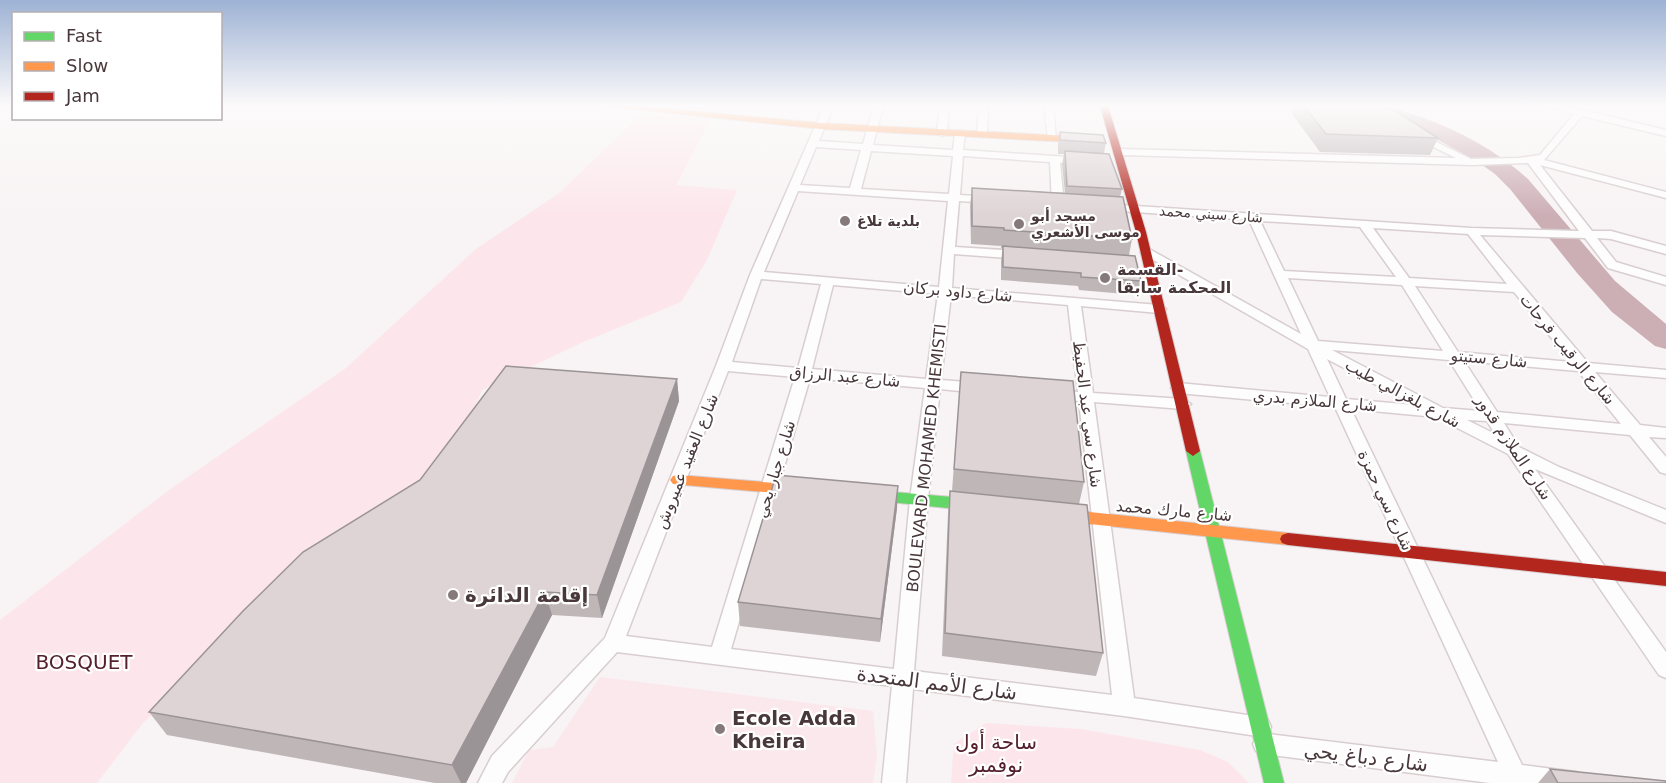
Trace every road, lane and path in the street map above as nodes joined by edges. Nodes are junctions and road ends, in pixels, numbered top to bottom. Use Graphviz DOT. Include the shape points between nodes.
graph roads {
  1 [pos="869,143"];
  2 [pos="960,143"];
  3 [pos="1068,143"];
  4 [pos="1111,143"];
  5 [pos="1432,143"];
  6 [pos="1555,143"];
  7 [pos="813,144"];
  8 [pos="868,148"];
  9 [pos="960,153"];
  10 [pos="1114,156"];
  11 [pos="1055,159"];
  12 [pos="1525,160"];
  13 [pos="1472,162"];
  14 [pos="795,188"];
  15 [pos="854,193"];
  16 [pos="1666,195"];
  17 [pos="953,198"];
  18 [pos="1000,200"];
  19 [pos="1057,204"];
  20 [pos="1112,207"];
  21 [pos="1134,209"];
  22 [pos="1253,217"];
  23 [pos="1364,224"];
  24 [pos="1471,231"];
  25 [pos="1589,234"];
  26 [pos="948,250"];
  27 [pos="1666,250"];
  28 [pos="1031,256"];
  29 [pos="1145,260"];
  30 [pos="1280,274"];
  31 [pos="756,275"];
  32 [pos="828,281"];
  33 [pos="1666,281"];
  34 [pos="1406,282"];
  35 [pos="1518,288"];
  36 [pos="945,289"];
  37 [pos="1074,301"];
  38 [pos="1159,309"];
  39 [pos="1311,345"];
  40 [pos="1453,355"];
  41 [pos="723,366"];
  42 [pos="1582,366"];
  43 [pos="804,372"];
  44 [pos="1666,374"];
  45 [pos="933,384"];
  46 [pos="1178,388"];
  47 [pos="992,389"];
  48 [pos="1039,393"];
  49 [pos="1086,398"];
  50 [pos="1341,403"];
  51 [pos="1183,404"];
  52 [pos="1438,412"];
  53 [pos="1492,417"];
  54 [pos="1635,430"];
  55 [pos="1666,433"];
  56 [pos="1514,451"];
  57 [pos="1666,468"];
  58 [pos="678,480"];
  59 [pos="768,488"];
  60 [pos="815,491"];
  61 [pos="861,495"];
  62 [pos="919,499"];
  63 [pos="987,507"];
  64 [pos="1044,513"];
  65 [pos="1666,517"];
  66 [pos="1101,520"];
  67 [pos="1214,530"];
  68 [pos="1410,552"];
  69 [pos="1601,572"];
  70 [pos="1666,579"];
  71 [pos="613,643"];
  72 [pos="719,656"];
  73 [pos="1666,669"];
  74 [pos="903,680"];
  75 [pos="1124,706"];
  76 [pos="1262,735"];
  77 [pos="1517,779"];
  78 [pos="490,783"];
  79 [pos="894,783"];
  80 [pos="1274,783"];
  81 [pos="1576,783"];
  1 -- 8 [label="street"];
  2 -- 9 [label="street, BOULEVARD MOHAMED KHEMISTI"];
  3 -- 10 [label="main road"];
  4 -- 10 [label="main road"];
  5 -- 13 [label="street"];
  6 -- 12 [label="street" via="1543,157"];
  7 -- 8 [label="street"];
  7 -- 14 [label="street, شارع العقيد عميروش"];
  8 -- 9 [label="street"];
  8 -- 15 [label="street"];
  9 -- 11 [label="street"];
  9 -- 17 [label="street, BOULEVARD MOHAMED KHEMISTI"];
  10 -- 11 [label="street"];
  10 -- 13 [label="street"];
  10 -- 21 [label="main road"];
  11 -- 19 [label="street"];
  12 -- 13 [label="street"];
  12 -- 16 [label="street"];
  12 -- 25 [label="street"];
  14 -- 15 [label="street"];
  14 -- 31 [label="street, شارع العقيد عميروش"];
  15 -- 17 [label="street"];
  17 -- 18 [label="street"];
  17 -- 26 [label="street, BOULEVARD MOHAMED KHEMISTI"];
  20 -- 21 [label="street, شارع سيني محمد"];
  21 -- 22 [label="street, شارع سيني محمد"];
  21 -- 29 [label="main road"];
  22 -- 23 [label="street, شارع سيني محمد"];
  22 -- 30 [label="street, شارع سي حمزة"];
  23 -- 24 [label="street, شارع سيني محمد"];
  23 -- 34 [label="street, شارع الملازم قدور"];
  24 -- 25 [label="street, شارع سيني محمد"];
  24 -- 35 [label="street, شارع الرقيب فرحات"];
  25 -- 27 [label="street, شارع سيني محمد" via="1611,235"];
  25 -- 33 [label="street" via="1612,265"];
  26 -- 28 [label="street"];
  26 -- 36 [label="street, BOULEVARD MOHAMED KHEMISTI"];
  29 -- 38 [label="main road"];
  29 -- 39 [label="street, شارع بلغزالي طيب"];
  30 -- 34 [label="street"];
  30 -- 39 [label="street, شارع سي حمزة"];
  31 -- 32 [label="street, شارع داود بركان"];
  31 -- 41 [label="street, شارع العقيد عميروش"];
  32 -- 36 [label="street, شارع داود بركان"];
  32 -- 43 [label="street, شارع جبار يحي"];
  34 -- 35 [label="street"];
  34 -- 40 [label="street, شارع الملازم قدور"];
  35 -- 42 [label="street, شارع الرقيب فرحات"];
  36 -- 37 [label="street, شارع داود بركان"];
  36 -- 45 [label="street, BOULEVARD MOHAMED KHEMISTI"];
  37 -- 38 [label="street, شارع داود بركان"];
  37 -- 49 [label="street, شارع سي عبد الحفيظ"];
  38 -- 46 [label="main road"];
  39 -- 40 [label="street, شارع ستيتو"];
  39 -- 50 [label="street, شارع سي حمزة"];
  39 -- 52 [label="street, شارع بلغزالي طيب"];
  40 -- 42 [label="street, شارع ستيتو"];
  40 -- 53 [label="street, شارع الملازم قدور"];
  41 -- 43 [label="street, شارع عبد الرزاق"];
  41 -- 58 [label="street, شارع العقيد عميروش"];
  42 -- 44 [label="street, شارع ستيتو"];
  42 -- 54 [label="street, شارع الرقيب فرحات"];
  43 -- 45 [label="street, شارع عبد الرزاق"];
  43 -- 59 [label="street, شارع جبار يحي"];
  45 -- 47 [label="street, شارع عبد الرزاق"];
  45 -- 62 [label="street, BOULEVARD MOHAMED KHEMISTI"];
  46 -- 50 [label="street, شارع الملازم بدري"];
  46 -- 51 [label="main road"];
  48 -- 49 [label="street"];
  49 -- 51 [label="street"];
  49 -- 66 [label="street, شارع سي عبد الحفيظ"];
  50 -- 52 [label="street, شارع الملازم بدري"];
  50 -- 68 [label="street, شارع سي حمزة"];
  51 -- 67 [label="main road"];
  52 -- 53 [label="street, شارع الملازم بدري"];
  52 -- 56 [label="street, شارع بلغزالي طيب"];
  53 -- 54 [label="street, شارع الملازم بدري"];
  53 -- 56 [label="street, شارع الملازم قدور"];
  54 -- 55 [label="street, شارع الملازم بدري"];
  54 -- 57 [label="street, شارع الرقيب فرحات"];
  56 -- 65 [label="street, شارع بلغزالي طيب"];
  56 -- 69 [label="street, شارع الملازم قدور"];
  58 -- 59 [label="main road"];
  58 -- 71 [label="street, شارع العقيد عميروش"];
  59 -- 60 [label="main road"];
  59 -- 72 [label="street, شارع جبار يحي"];
  61 -- 62 [label="main road"];
  62 -- 63 [label="main road"];
  62 -- 74 [label="street, BOULEVARD MOHAMED KHEMISTI"];
  64 -- 66 [label="main road, شارع مارك محمد"];
  66 -- 67 [label="main road, شارع مارك محمد"];
  66 -- 75 [label="street, شارع سي عبد الحفيظ"];
  67 -- 68 [label="main road, شارع مارك محمد"];
  67 -- 76 [label="main road"];
  68 -- 69 [label="main road, شارع مارك محمد"];
  68 -- 77 [label="street, شارع سي حمزة"];
  69 -- 70 [label="main road, شارع مارك محمد"];
  69 -- 73 [label="street, شارع الملازم قدور"];
  71 -- 72 [label="street, شارع الأمم المتحدة"];
  71 -- 78 [label="street, شارع العقيد عميروش" via="500,764"];
  72 -- 74 [label="street, شارع الأمم المتحدة"];
  74 -- 75 [label="street, شارع الأمم المتحدة"];
  74 -- 79 [label="street, BOULEVARD MOHAMED KHEMISTI"];
  75 -- 76 [label="street, شارع الأمم المتحدة"];
  76 -- 77 [label="street, شارع دباغ يحي"];
  76 -- 80 [label="main road"];
  77 -- 81 [label="street, شارع دباغ يحي"];
}
